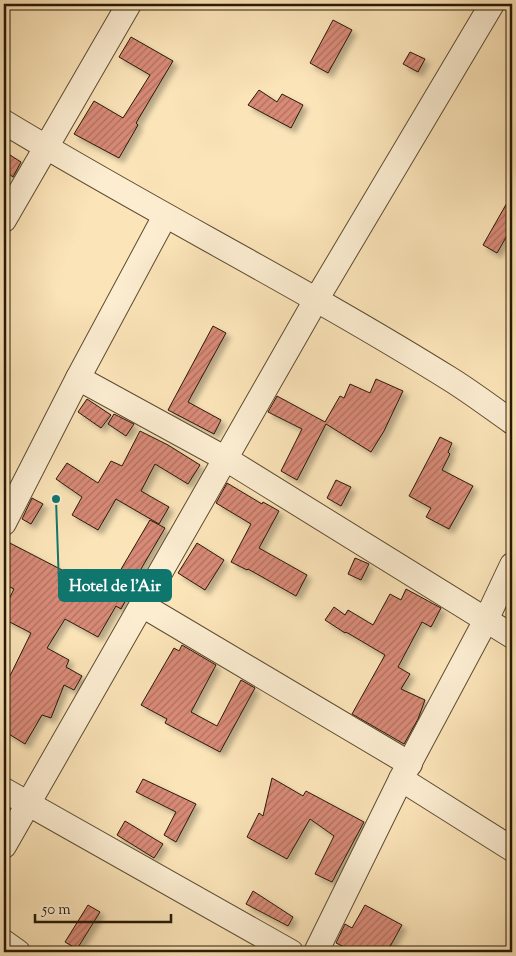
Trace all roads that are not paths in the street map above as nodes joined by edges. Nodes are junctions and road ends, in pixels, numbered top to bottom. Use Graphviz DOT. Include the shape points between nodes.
graph roads {
  1 [pos="129,4"];
  2 [pos="492,4"];
  3 [pos="4,122"];
  4 [pos="45,147"];
  5 [pos="165,216"];
  6 [pos="4,220"];
  7 [pos="316,300"];
  8 [pos="78,378"];
  9 [pos="512,422"];
  10 [pos="226,459"];
  11 [pos="4,523"];
  12 [pos="512,565"];
  13 [pos="142,605"];
  14 [pos="486,620"];
  15 [pos="512,636"];
  16 [pos="405,772"];
  17 [pos="4,790"];
  18 [pos="27,804"];
  19 [pos="4,846"];
  20 [pos="512,849"];
  21 [pos="4,942"];
  22 [pos="18,952"];
  23 [pos="291,952"];
  24 [pos="316,952"];
  1 -- 4 [label="street"];
  2 -- 7 [label="street"];
  3 -- 4 [label="street"];
  4 -- 5 [label="street"];
  4 -- 6 [label="street"];
  5 -- 7 [label="street"];
  5 -- 8 [label="street"];
  7 -- 9 [label="street" via="451,380"];
  7 -- 10 [label="street"];
  8 -- 10 [label="street"];
  8 -- 11 [label="street"];
  10 -- 13 [label="street"];
  10 -- 14 [label="street"];
  12 -- 14 [label="street"];
  13 -- 16 [label="street"];
  13 -- 18 [label="street"];
  14 -- 15 [label="street"];
  14 -- 16 [label="street"];
  16 -- 20 [label="street"];
  16 -- 24 [label="street"];
  17 -- 18 [label="street"];
  18 -- 19 [label="street"];
  18 -- 23 [label="street"];
  21 -- 22 [label="street"];
}
